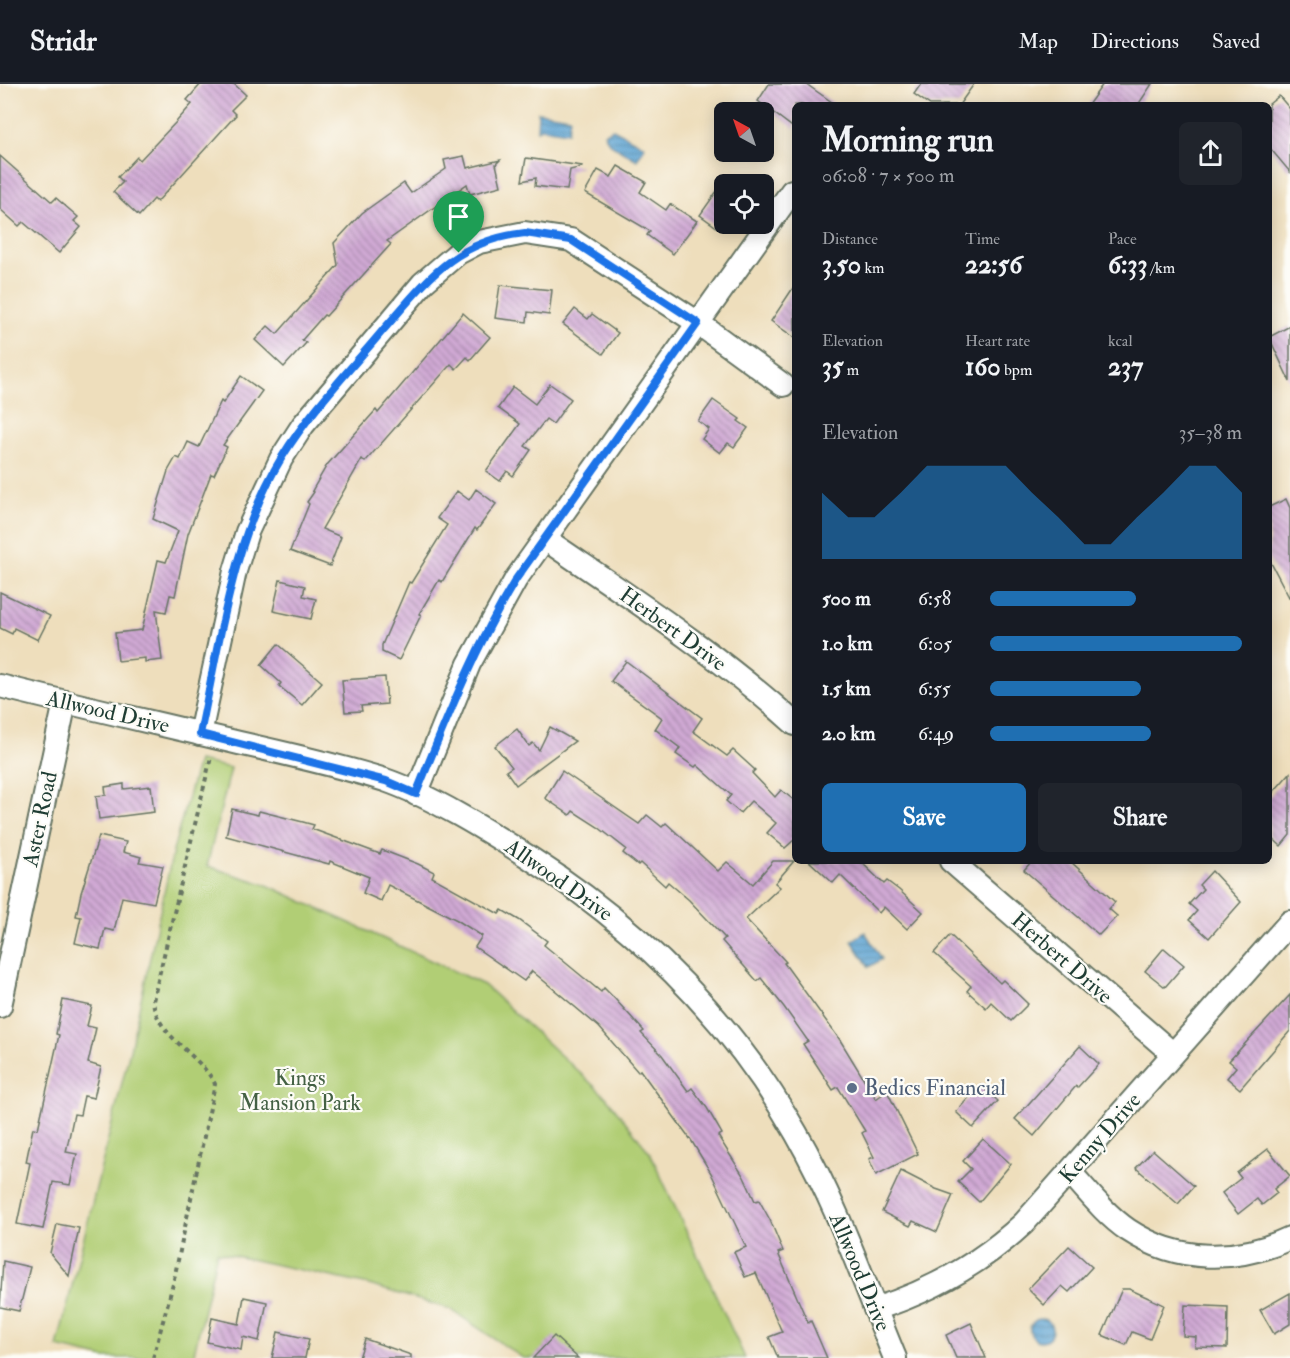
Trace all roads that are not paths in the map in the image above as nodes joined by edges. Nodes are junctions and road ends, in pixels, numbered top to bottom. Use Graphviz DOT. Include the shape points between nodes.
graph roads {
  1 [pos="792,190"];
  2 [pos="698,323"];
  3 [pos="783,385"];
  4 [pos="545,539"];
  5 [pos="0,686"];
  6 [pos="64,702"];
  7 [pos="792,721"];
  8 [pos="208,736"];
  9 [pos="416,794"];
  10 [pos="954,864"];
  11 [pos="1290,922"];
  12 [pos="0,1006"];
  13 [pos="1173,1054"];
  14 [pos="1070,1172"];
  15 [pos="1290,1238"];
  16 [pos="875,1309"];
  17 [pos="896,1358"];
  1 -- 2 [label="street"];
  2 -- 3 [label="street"];
  2 -- 4 [label="street"];
  2 -- 8 [label="street" via="571,240 548,234 490,239 440,266 303,424 262,495 235,571"];
  4 -- 7 [label="street, Herbert Drive" via="681,632"];
  4 -- 9 [label="street" via="491,620"];
  5 -- 6 [label="street, Allwood Drive"];
  6 -- 8 [label="street, Allwood Drive"];
  6 -- 12 [label="street, Aster Road"];
  8 -- 9 [label="street, Allwood Drive" via="386,781"];
  9 -- 16 [label="street, Allwood Drive" via="493,834 563,879 628,929 677,974 722,1024 762,1077 797,1134"];
  10 -- 13 [label="street, Herbert Drive"];
  11 -- 13 [label="street, Kenny Drive"];
  13 -- 14 [label="street, Kenny Drive"];
  14 -- 15 [label="street" via="1127,1229 1163,1248 1189,1255 1244,1255"];
  14 -- 16 [label="street, Kenny Drive" via="1024,1223 980,1260 929,1289"];
  16 -- 17 [label="street, Allwood Drive"];
}
